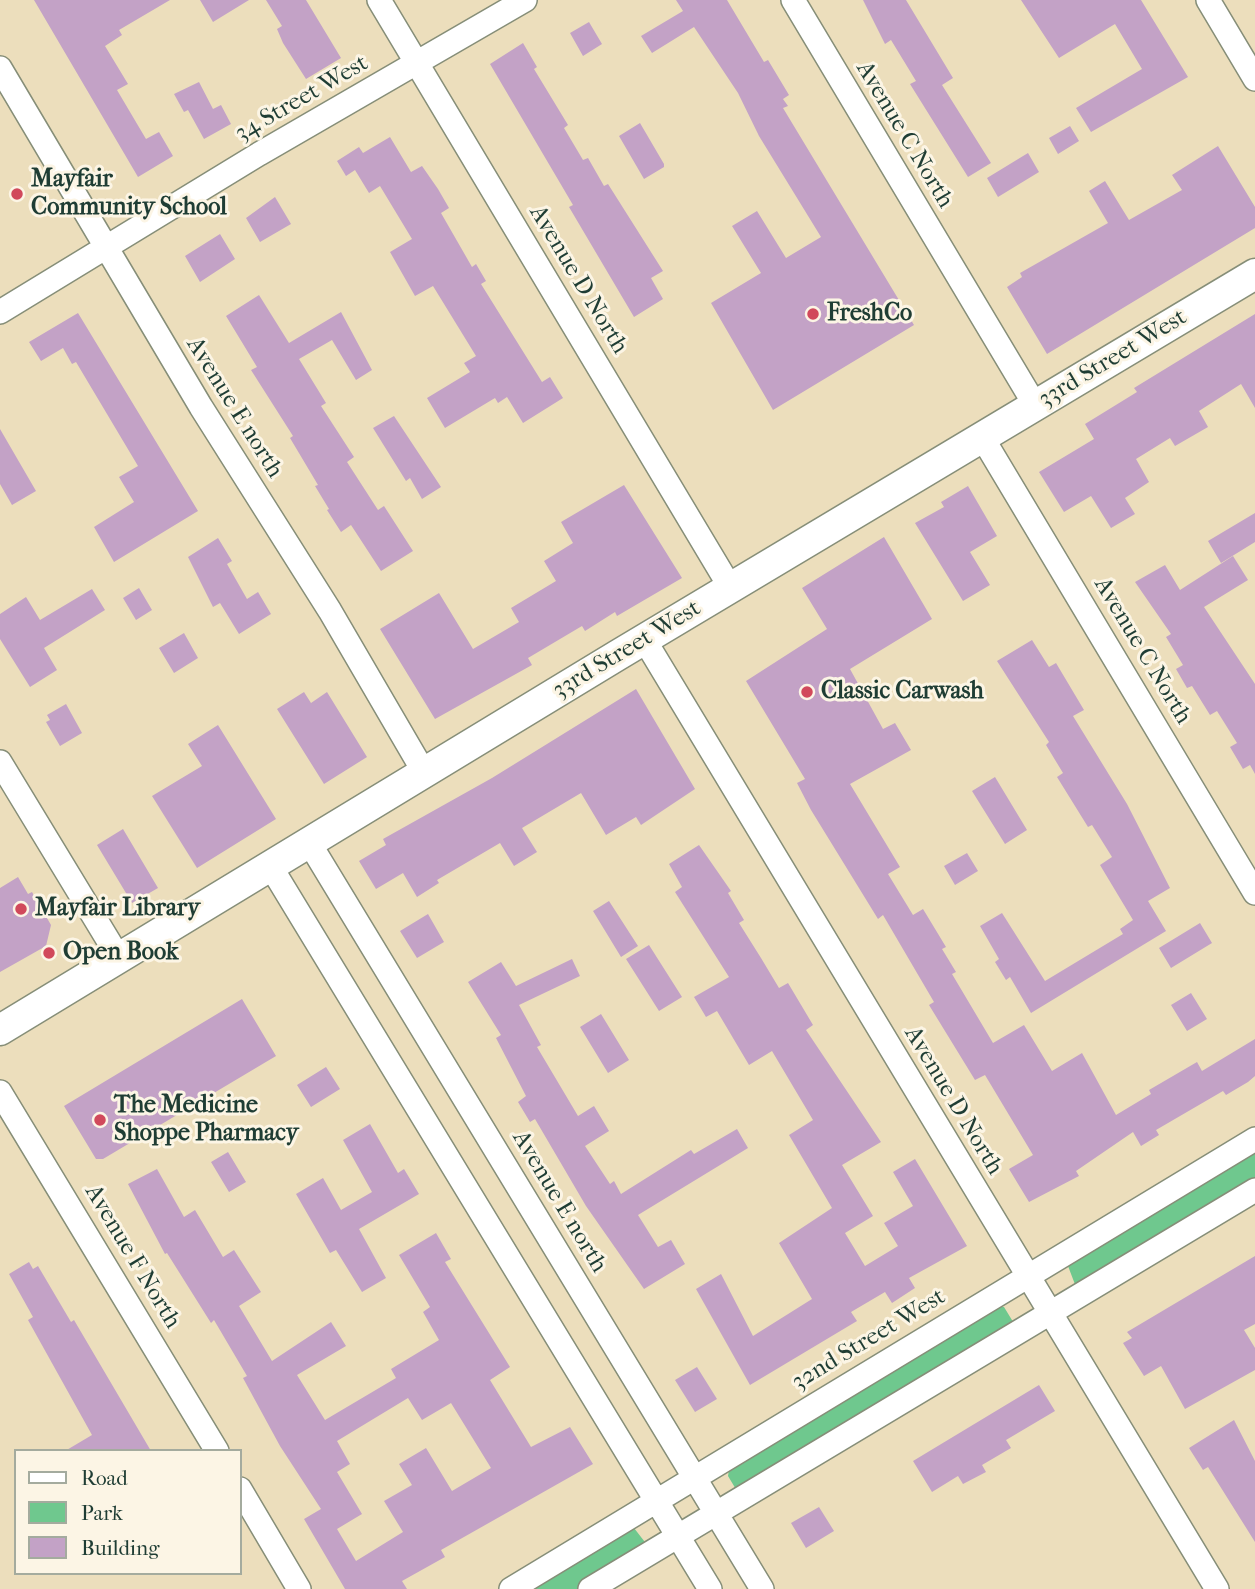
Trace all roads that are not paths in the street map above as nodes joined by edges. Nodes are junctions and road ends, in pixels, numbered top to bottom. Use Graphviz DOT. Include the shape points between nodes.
graph roads {
  1 [pos="379,0"];
  2 [pos="525,0"];
  3 [pos="793,0"];
  4 [pos="1208,0"];
  5 [pos="417,62"];
  6 [pos="0,68"];
  7 [pos="1255,79"];
  8 [pos="107,247"];
  9 [pos="1255,274"];
  10 [pos="0,312"];
  11 [pos="1035,405"];
  12 [pos="982,437"];
  13 [pos="730,587"];
  14 [pos="644,639"];
  15 [pos="0,762"];
  16 [pos="425,774"];
  17 [pos="310,844"];
  18 [pos="271,867"];
  19 [pos="1255,893"];
  20 [pos="119,958"];
  21 [pos="0,1030"];
  22 [pos="0,1093"];
  23 [pos="1255,1139"];
  24 [pos="1255,1191"];
  25 [pos="1026,1275"];
  26 [pos="1050,1311"];
  27 [pos="216,1449"];
  28 [pos="694,1478"];
  29 [pos="242,1492"];
  30 [pos="657,1501"];
  31 [pos="715,1513"];
  32 [pos="678,1536"];
  33 [pos="299,1589"];
  34 [pos="511,1589"];
  35 [pos="590,1589"];
  36 [pos="710,1589"];
  37 [pos="762,1589"];
  38 [pos="1217,1589"];
  1 -- 5 [label="street, Avenue D North"];
  2 -- 5 [label="street, 34 Street West"];
  3 -- 11 [label="street, Avenue C North"];
  4 -- 7 [label="street"];
  5 -- 8 [label="street, 34 Street West"];
  5 -- 13 [label="street, Avenue D North"];
  6 -- 8 [label="street, Avenue E north"];
  8 -- 10 [label="street, 34 Street West"];
  8 -- 16 [label="street, Avenue E north"];
  9 -- 11 [label="main road, 33rd Street West"];
  11 -- 12 [label="main road, 33rd Street West"];
  12 -- 13 [label="main road, 33rd Street West"];
  12 -- 19 [label="street, Avenue C North"];
  13 -- 14 [label="main road, 33rd Street West"];
  14 -- 16 [label="main road, 33rd Street West"];
  14 -- 25 [label="street, Avenue D North"];
  15 -- 20 [label="street"];
  16 -- 17 [label="main road, 33rd Street West"];
  17 -- 18 [label="main road, 33rd Street West"];
  17 -- 28 [label="street, Avenue E north"];
  18 -- 20 [label="main road, 33rd Street West"];
  18 -- 30 [label="street"];
  20 -- 21 [label="main road, 33rd Street West"];
  22 -- 27 [label="street, Avenue F North"];
  23 -- 25 [label="street, 32nd Street West"];
  24 -- 26 [label="street"];
  25 -- 26 [label="street, Avenue D North"];
  25 -- 28 [label="street, 32nd Street West"];
  26 -- 31 [label="street"];
  26 -- 38 [label="street, Avenue D North"];
  28 -- 30 [label="street, 32nd Street West"];
  28 -- 31 [label="street, Avenue E north"];
  29 -- 33 [label="street"];
  30 -- 32 [label="street"];
  30 -- 34 [label="street, 32nd Street West"];
  31 -- 32 [label="street"];
  31 -- 37 [label="street, Avenue E north"];
  32 -- 35 [label="street"];
  32 -- 36 [label="street"];
}
